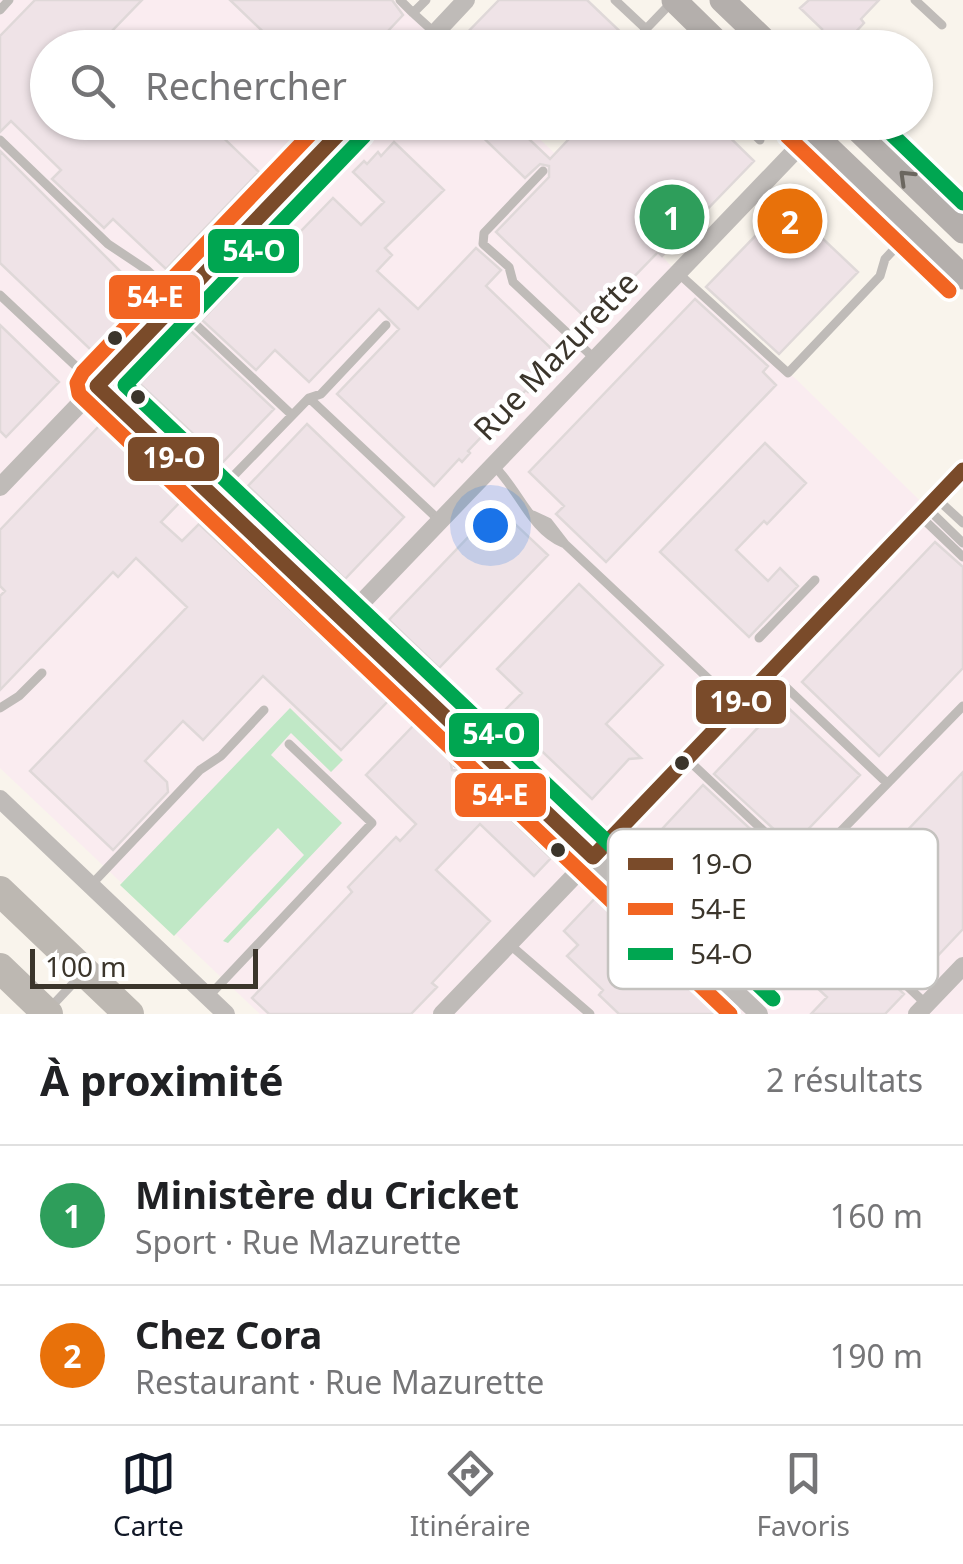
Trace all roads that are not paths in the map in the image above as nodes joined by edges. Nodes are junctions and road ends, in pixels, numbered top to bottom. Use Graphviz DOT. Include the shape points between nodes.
graph roads {
  1 [pos="9,0"];
  2 [pos="400,0"];
  3 [pos="426,0"];
  4 [pos="466,0"];
  5 [pos="615,0"];
  6 [pos="674,0"];
  7 [pos="722,0"];
  8 [pos="915,0"];
  9 [pos="0,10"];
  10 [pos="413,13"];
  11 [pos="699,24"];
  12 [pos="942,26"];
  13 [pos="646,29"];
  14 [pos="427,30"];
  15 [pos="438,30"];
  16 [pos="693,30"];
  17 [pos="705,30"];
  18 [pos="753,30"];
  19 [pos="0,140"];
  20 [pos="333,140"];
  21 [pos="796,140"];
  22 [pos="820,140"];
  23 [pos="869,140"];
  24 [pos="543,171"];
  25 [pos="913,229"];
  26 [pos="963,231"];
  27 [pos="678,274"];
  28 [pos="963,277"];
  29 [pos="0,294"];
  30 [pos="177,302"];
  31 [pos="386,325"];
  32 [pos="595,360"];
  33 [pos="97,386"];
  34 [pos="309,398"];
  35 [pos="292,415"];
  36 [pos="493,466"];
  37 [pos="963,470"];
  38 [pos="0,487"];
  39 [pos="213,496"];
  40 [pos="928,507"];
  41 [pos="440,520"];
  42 [pos="963,524"];
  43 [pos="963,543"];
  44 [pos="963,557"];
  45 [pos="815,580"];
  46 [pos="344,621"];
  47 [pos="759,638"];
  48 [pos="42,672"];
  49 [pos="770,672"];
  50 [pos="741,702"];
  51 [pos="963,706"];
  52 [pos="0,708"];
  53 [pos="264,710"];
  54 [pos="289,744"];
  55 [pos="476,746"];
  56 [pos="687,758"];
  57 [pos="457,764"];
  58 [pos="887,783"];
  59 [pos="0,799"];
  60 [pos="618,829"];
  61 [pos="762,829"];
  62 [pos="843,829"];
  63 [pos="608,839"];
  64 [pos="592,856"];
  65 [pos="608,871"];
  66 [pos="91,885"];
  67 [pos="0,891"];
  68 [pos="509,944"];
  69 [pos="963,967"];
  70 [pos="0,968"];
  71 [pos="84,972"];
  72 [pos="732,989"];
  73 [pos="903,989"];
  74 [pos="208,997"];
  75 [pos="922,1009"];
  76 [pos="47,1013"];
  77 [pos="129,1014"];
  78 [pos="226,1014"];
  79 [pos="442,1014"];
  80 [pos="590,1014"];
  81 [pos="758,1014"];
  1 -- 9 [label="lane"];
  2 -- 10 [label="lane"];
  3 -- 10 [label="lane"];
  4 -- 15 [label="street"];
  5 -- 13 [label="lane"];
  6 -- 11 [label="main road"];
  6 -- 13 [label="lane"];
  7 -- 18 [label="main road"];
  8 -- 12 [label="lane"];
  10 -- 14 [label="lane"];
  11 -- 16 [label="lane"];
  11 -- 17 [label="main road"];
  19 -- 30 [label="lane"];
  20 -- 30 [label="street"];
  21 -- 27 [label="street, Rue Mazurette"];
  22 -- 25 [label="main road"];
  26 -- 23 [label="main road, one-way"];
  24 -- 32 [label="lane" via="484,233 483,244"];
  25 -- 27 [label="lane" via="885,259 880,276 788,373"];
  25 -- 28 [label="main road"];
  27 -- 32 [label="street, Rue Mazurette"];
  29 -- 33 [label="lane"];
  30 -- 33 [label="street"];
  30 -- 35 [label="lane"];
  31 -- 34 [label="lane" via="321,394"];
  32 -- 36 [label="street, Rue Mazurette"];
  33 -- 38 [label="street"];
  33 -- 39 [label="street"];
  34 -- 35 [label="lane"];
  34 -- 41 [label="lane"];
  35 -- 39 [label="lane"];
  36 -- 41 [label="street, Rue Mazurette"];
  36 -- 50 [label="lane" via="518,500"];
  37 -- 40 [label="street"];
  39 -- 46 [label="street"];
  40 -- 42 [label="lane"];
  40 -- 43 [label="lane"];
  40 -- 44 [label="lane"];
  40 -- 49 [label="street"];
  41 -- 46 [label="street, Rue Mazurette"];
  45 -- 47 [label="lane"];
  46 -- 55 [label="street"];
  48 -- 52 [label="lane"];
  49 -- 50 [label="street"];
  49 -- 58 [label="lane"];
  50 -- 56 [label="street"];
  51 -- 58 [label="lane"];
  53 -- 66 [label="lane"];
  54 -- 74 [label="lane" via="372,823"];
  55 -- 57 [label="lane"];
  55 -- 64 [label="street"];
  56 -- 60 [label="street"];
  56 -- 61 [label="lane"];
  58 -- 62 [label="lane"];
  59 -- 66 [label="street"];
  63 -- 64 [label="street"];
  64 -- 65 [label="street"];
  64 -- 68 [label="street"];
  66 -- 74 [label="street"];
  67 -- 71 [label="highway"];
  68 -- 79 [label="street"];
  68 -- 80 [label="lane"];
  69 -- 75 [label="street"];
  70 -- 76 [label="highway"];
  71 -- 76 [label="lane"];
  71 -- 77 [label="highway"];
  72 -- 81 [label="street"];
  73 -- 75 [label="lane"];
  74 -- 78 [label="street"];
}
